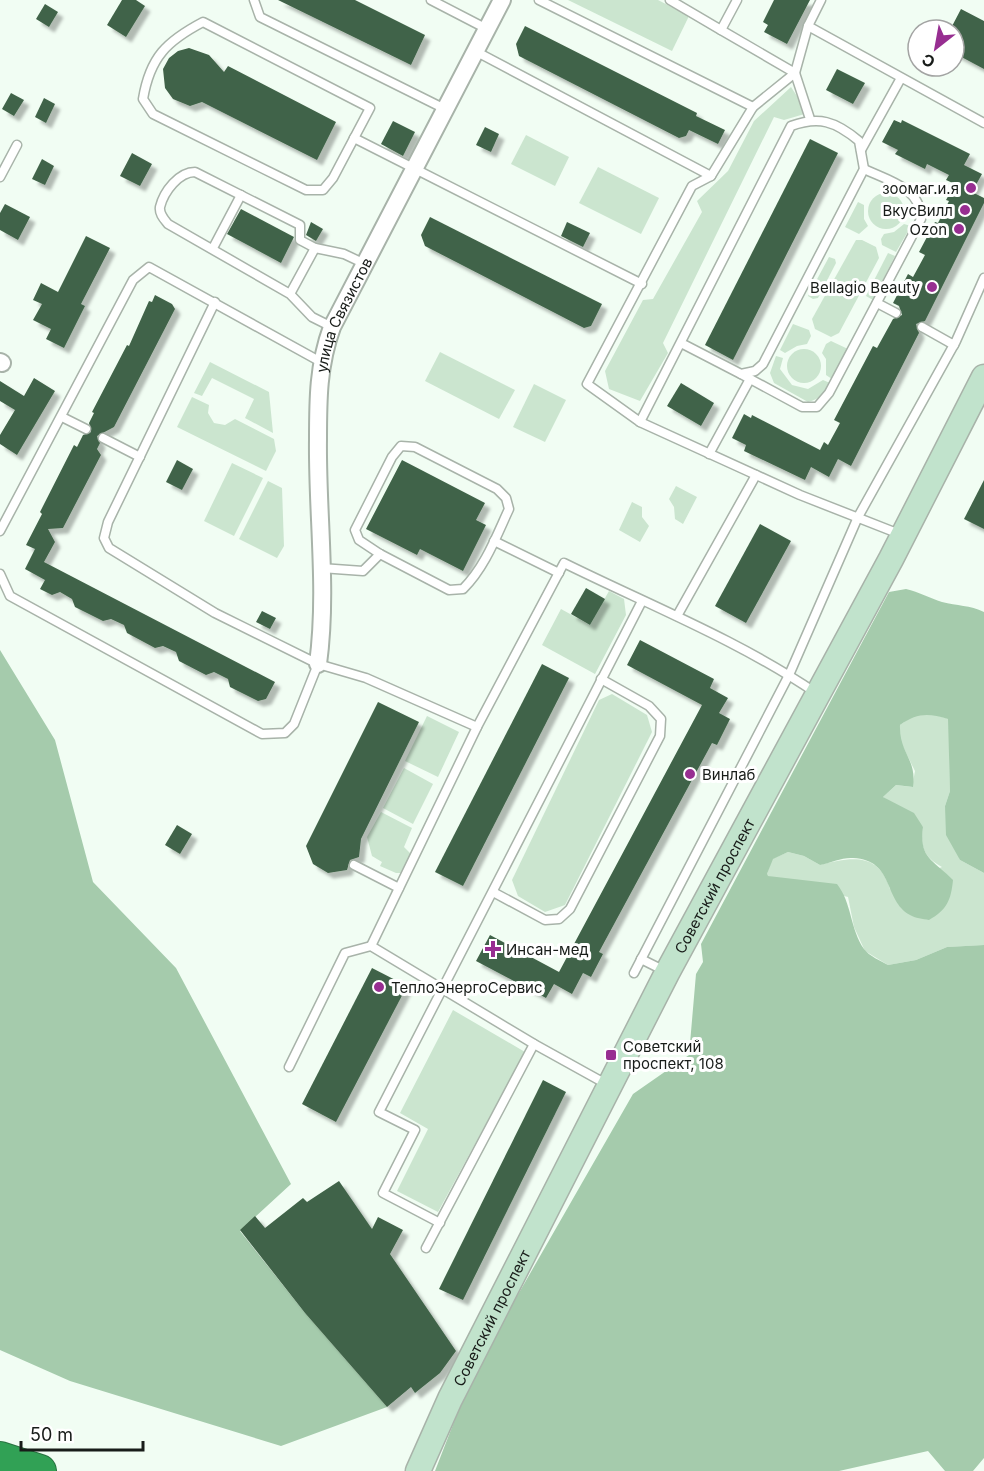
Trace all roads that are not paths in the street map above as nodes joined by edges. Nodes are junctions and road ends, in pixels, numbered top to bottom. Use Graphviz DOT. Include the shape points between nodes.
graph roads {
  1 [pos="254,0"];
  2 [pos="431,0"];
  3 [pos="502,0"];
  4 [pos="539,0"];
  5 [pos="670,0"];
  6 [pos="737,0"];
  7 [pos="821,0"];
  8 [pos="808,26"];
  9 [pos="487,29"];
  10 [pos="721,30"];
  11 [pos="475,51"];
  12 [pos="795,73"];
  13 [pos="901,78"];
  14 [pos="753,107"];
  15 [pos="446,109"];
  16 [pos="810,119"];
  17 [pos="984,123"];
  18 [pos="354,138"];
  19 [pos="16,145"];
  20 [pos="861,151"];
  21 [pos="864,169"];
  22 [pos="416,170"];
  23 [pos="711,176"];
  24 [pos="0,177"];
  25 [pos="241,195"];
  26 [pos="213,248"];
  27 [pos="315,248"];
  28 [pos="365,264"];
  29 [pos="984,278"];
  30 [pos="642,284"];
  31 [pos="290,294"];
  32 [pos="215,302"];
  33 [pos="877,303"];
  34 [pos="896,313"];
  35 [pos="332,327"];
  36 [pos="922,327"];
  37 [pos="681,343"];
  38 [pos="954,345"];
  39 [pos="321,362"];
  40 [pos="741,374"];
  41 [pos="984,377"];
  42 [pos="750,379"];
  43 [pos="62,417"];
  44 [pos="640,422"];
  45 [pos="86,429"];
  46 [pos="103,438"];
  47 [pos="709,454"];
  48 [pos="140,457"];
  49 [pos="756,474"];
  50 [pos="858,518"];
  51 [pos="0,531"];
  52 [pos="903,535"];
  53 [pos="494,541"];
  54 [pos="380,554"];
  55 [pos="321,568"];
  56 [pos="559,573"];
  57 [pos="0,574"];
  58 [pos="642,601"];
  59 [pos="677,616"];
  60 [pos="318,664"];
  61 [pos="789,675"];
  62 [pos="601,679"];
  63 [pos="818,694"];
  64 [pos="477,728"];
  65 [pos="354,865"];
  66 [pos="399,888"];
  67 [pos="493,892"];
  68 [pos="371,946"];
  69 [pos="641,959"];
  70 [pos="667,972"];
  71 [pos="634,973"];
  72 [pos="444,988"];
  73 [pos="534,1044"];
  74 [pos="289,1067"];
  75 [pos="609,1085"];
  76 [pos="440,1223"];
  77 [pos="426,1248"];
  78 [pos="0,1458"];
  79 [pos="40,1471"];
  80 [pos="418,1471"];
  1 -- 15 [label="lane" via="260,17"];
  2 -- 9 [label="lane"];
  3 -- 9 [label="street, улица Связистов"];
  4 -- 14 [label="lane"];
  5 -- 10 [label="lane"];
  6 -- 10 [label="lane"];
  7 -- 8 [label="lane"];
  8 -- 12 [label="lane"];
  8 -- 13 [label="lane"];
  9 -- 11 [label="street, улица Связистов"];
  10 -- 12 [label="lane"];
  11 -- 15 [label="street, улица Связистов"];
  11 -- 23 [label="lane"];
  12 -- 14 [label="lane"];
  12 -- 16 [label="lane"];
  13 -- 17 [label="lane"];
  13 -- 20 [label="lane"];
  14 -- 23 [label="lane"];
  15 -- 22 [label="street, улица Связистов"];
  16 -- 20 [label="lane" via="850,134 859,141"];
  16 -- 37 [label="lane" via="791,126"];
  18 -- 18 [label="lane" via="323,190 306,190 153,114 143,99 163,49 177,35 204,22 370,108"];
  18 -- 22 [label="lane"];
  19 -- 24 [label="lane"];
  20 -- 21 [label="lane"];
  21 -- 33 [label="lane" via="916,196 921,209 921,219"];
  21 -- 40 [label="lane" via="763,364 755,371"];
  22 -- 28 [label="street, улица Связистов"];
  22 -- 30 [label="lane"];
  23 -- 30 [label="lane" via="692,186"];
  25 -- 26 [label="lane"];
  25 -- 26 [label="lane" via="195,172 185,172 177,178 160,207 168,224"];
  25 -- 27 [label="lane" via="300,225 300,240"];
  26 -- 31 [label="lane"];
  27 -- 28 [label="lane" via="344,254"];
  27 -- 31 [label="lane"];
  28 -- 35 [label="street, улица Связистов"];
  29 -- 38 [label="lane"];
  30 -- 44 [label="lane" via="587,384"];
  31 -- 35 [label="lane" via="312,317"];
  32 -- 39 [label="lane"];
  32 -- 43 [label="lane" via="148,267 134,280"];
  32 -- 48 [label="lane"];
  33 -- 34 [label="lane"];
  33 -- 42 [label="lane" via="829,393 817,407 802,407"];
  35 -- 39 [label="street, улица Связистов"];
  36 -- 38 [label="lane"];
  37 -- 40 [label="lane"];
  37 -- 44 [label="lane"];
  38 -- 50 [label="lane"];
  39 -- 55 [label="street, улица Связистов"];
  40 -- 42 [label="lane"];
  41 -- 52 [label="street, Советский проспект"];
  42 -- 47 [label="lane"];
  43 -- 45 [label="lane"];
  43 -- 51 [label="lane"];
  44 -- 47 [label="lane"];
  46 -- 48 [label="lane"];
  47 -- 49 [label="lane"];
  48 -- 60 [label="lane" via="108,522 104,538 109,548 215,613"];
  49 -- 50 [label="lane"];
  49 -- 59 [label="lane"];
  50 -- 52 [label="lane"];
  50 -- 61 [label="lane"];
  52 -- 63 [label="street, Советский проспект"];
  53 -- 54 [label="lane" via="478,575 463,589 449,590"];
  53 -- 54 [label="lane" via="509,509 506,498 415,447 401,446 355,530 359,540"];
  53 -- 56 [label="lane"];
  54 -- 55 [label="lane" via="363,571"];
  55 -- 60 [label="street, улица Связистов" via="322,634"];
  56 -- 58 [label="lane" via="564,563"];
  56 -- 64 [label="lane"];
  57 -- 60 [label="lane" via="10,596 262,735 285,733 294,724"];
  58 -- 59 [label="lane"];
  58 -- 62 [label="lane"];
  59 -- 61 [label="lane"];
  60 -- 64 [label="lane" via="366,678"];
  61 -- 63 [label="lane"];
  61 -- 69 [label="lane"];
  62 -- 67 [label="lane"];
  62 -- 67 [label="lane" via="649,706 661,719 660,736 570,909 559,919 545,920"];
  63 -- 70 [label="street, Советский проспект"];
  64 -- 66 [label="lane"];
  65 -- 66 [label="lane"];
  66 -- 68 [label="lane"];
  67 -- 72 [label="lane"];
  68 -- 72 [label="lane"];
  68 -- 74 [label="lane" via="345,953"];
  69 -- 70 [label="lane"];
  69 -- 71 [label="lane"];
  70 -- 75 [label="street, Советский проспект"];
  72 -- 73 [label="lane"];
  72 -- 76 [label="lane" via="379,1112 415,1130 383,1193"];
  73 -- 75 [label="lane"];
  73 -- 76 [label="lane"];
  75 -- 80 [label="street, Советский проспект"];
  76 -- 77 [label="lane"];
  78 -- 79 [label="highway"];
}
